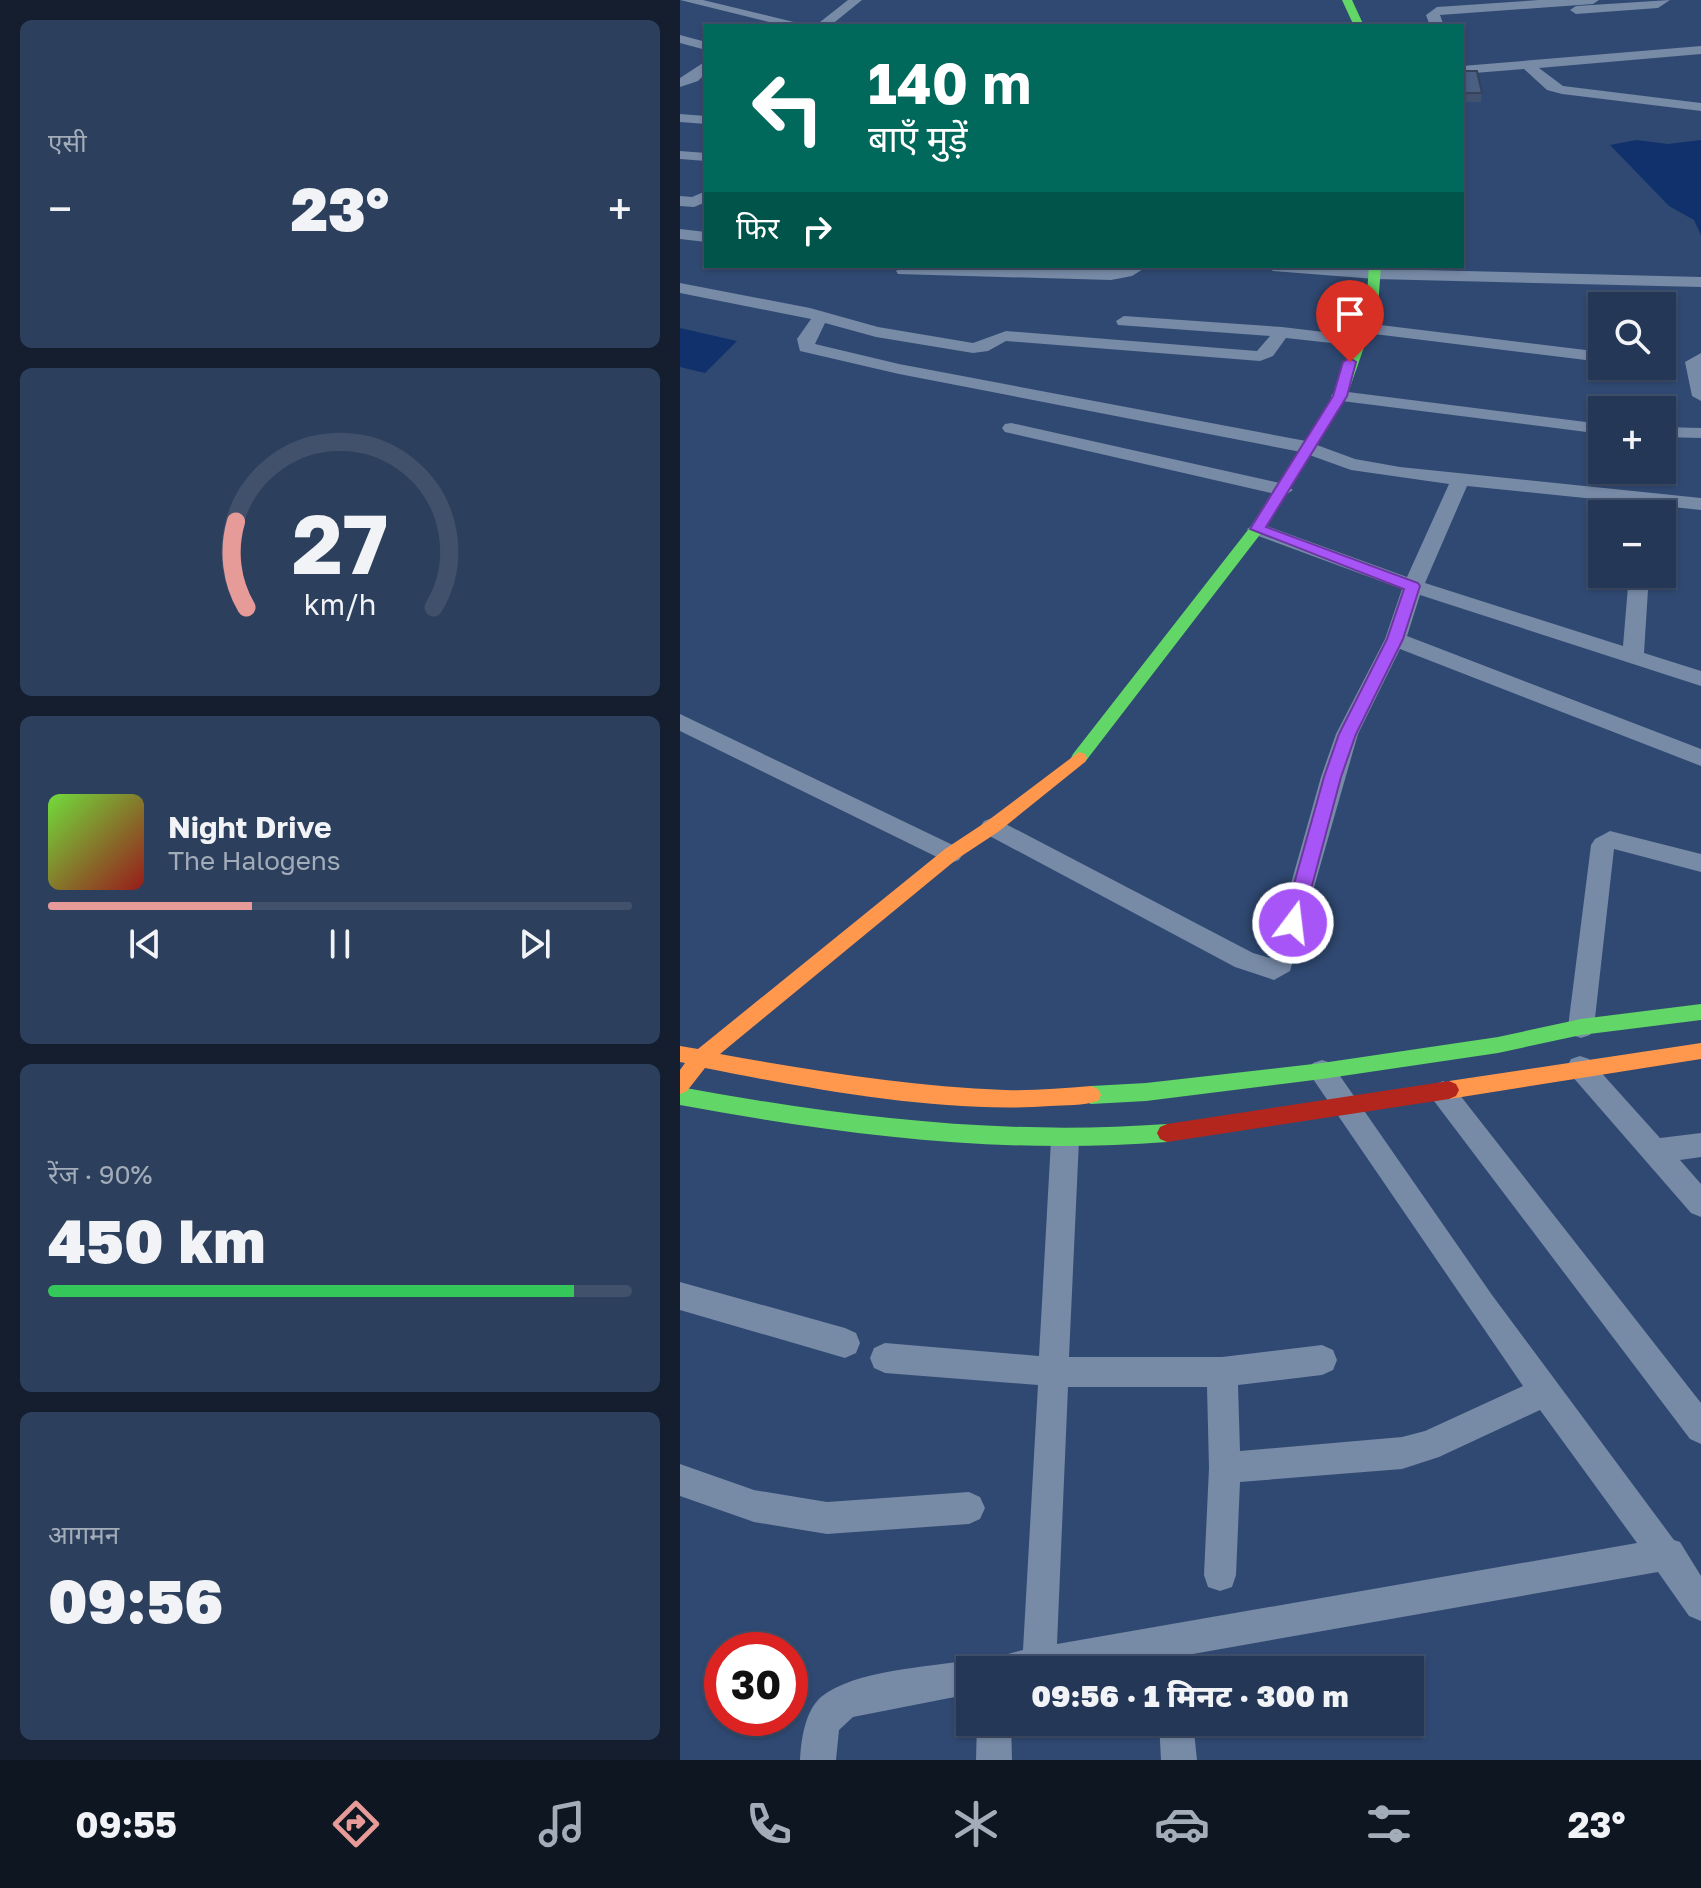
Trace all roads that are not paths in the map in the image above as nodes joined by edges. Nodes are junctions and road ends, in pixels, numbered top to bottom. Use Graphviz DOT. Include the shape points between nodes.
graph roads {
  1 [pos="686,0"];
  2 [pos="731,0"];
  3 [pos="856,0"];
  4 [pos="1347,0"];
  5 [pos="1593,0"];
  6 [pos="1664,0"];
  7 [pos="719,7"];
  8 [pos="1572,11"];
  9 [pos="794,24"];
  10 [pos="825,24"];
  11 [pos="1358,24"];
  12 [pos="1436,24"];
  13 [pos="680,39"];
  14 [pos="704,45"];
  15 [pos="1701,50"];
  16 [pos="1528,65"];
  17 [pos="704,67"];
  18 [pos="1464,70"];
  19 [pos="680,83"];
  20 [pos="1701,107"];
  21 [pos="680,118"];
  22 [pos="704,120"];
  23 [pos="680,155"];
  24 [pos="704,157"];
  25 [pos="680,234"];
  26 [pos="704,237"];
  27 [pos="1136,268"];
  28 [pos="1324,268"];
  29 [pos="1375,270"];
  30 [pos="904,271"];
  31 [pos="1701,282"];
  32 [pos="680,288"];
  33 [pos="821,316"];
  34 [pos="1124,321"];
  35 [pos="1282,332"];
  36 [pos="1362,334"];
  37 [pos="1588,355"];
  38 [pos="1701,358"];
  39 [pos="1340,396"];
  40 [pos="1701,396"];
  41 [pos="1011,428"];
  42 [pos="1588,428"];
  43 [pos="1676,432"];
  44 [pos="1701,433"];
  45 [pos="1306,447"];
  46 [pos="1461,478"];
  47 [pos="1284,490"];
  48 [pos="1602,500"];
  49 [pos="1701,504"];
  50 [pos="1676,505"];
  51 [pos="1257,529"];
  52 [pos="1413,586"];
  53 [pos="1638,588"];
  54 [pos="1395,639"];
  55 [pos="1633,657"];
  56 [pos="1701,679"];
  57 [pos="680,722"];
  58 [pos="1701,758"];
  59 [pos="992,827"];
  60 [pos="951,854"];
  61 [pos="1701,863"];
  62 [pos="1701,1012"];
  63 [pos="1581,1027"];
  64 [pos="1701,1051"];
  65 [pos="680,1054"];
  66 [pos="700,1059"];
  67 [pos="1580,1067"];
  68 [pos="1322,1071"];
  69 [pos="680,1085"];
  70 [pos="1443,1093"];
  71 [pos="680,1096"];
  72 [pos="1347,1107"];
  73 [pos="1065,1140"];
  74 [pos="1701,1145"];
  75 [pos="1655,1151"];
  76 [pos="1701,1204"];
  77 [pos="680,1296"];
  78 [pos="845,1343"];
  79 [pos="885,1358"];
  80 [pos="1322,1360"];
  81 [pos="1056,1372"];
  82 [pos="1222,1372"];
  83 [pos="1544,1392"];
  84 [pos="1701,1428"];
  85 [pos="1225,1468"];
  86 [pos="680,1480"];
  87 [pos="969,1508"];
  88 [pos="1668,1554"];
  89 [pos="1220,1575"];
  90 [pos="1701,1604"];
  91 [pos="1039,1656"];
  92 [pos="1175,1656"];
  93 [pos="956,1680"];
  94 [pos="994,1736"];
  95 [pos="1177,1736"];
  96 [pos="818,1760"];
  97 [pos="994,1760"];
  98 [pos="1179,1760"];
  1 -- 7 [label="street"];
  2 -- 7 [label="street"];
  3 -- 10 [label="street"];
  4 -- 11 [label="main road"];
  5 -- 12 [label="street" via="1437,11 1432,15"];
  6 -- 8 [label="street"];
  7 -- 9 [label="street"];
  13 -- 14 [label="street"];
  15 -- 16 [label="street"];
  16 -- 18 [label="street"];
  16 -- 20 [label="street" via="1562,90"];
  17 -- 19 [label="street"];
  21 -- 22 [label="street"];
  23 -- 24 [label="street"];
  25 -- 26 [label="street"];
  27 -- 30 [label="street" via="1111,275"];
  28 -- 29 [label="street"];
  29 -- 31 [label="street"];
  29 -- 36 [label="main road" via="1372,307"];
  32 -- 33 [label="street"];
  33 -- 35 [label="street" via="867,330 976,348 1006,336 1260,356"];
  33 -- 45 [label="street" via="805,343 811,349"];
  34 -- 35 [label="street"];
  35 -- 36 [label="street"];
  36 -- 37 [label="street"];
  36 -- 39 [label="main road"];
  38 -- 40 [label="street" via="1694,362"];
  39 -- 42 [label="street"];
  39 -- 45 [label="main road"];
  41 -- 47 [label="street"];
  43 -- 44 [label="street"];
  45 -- 46 [label="street" via="1371,469"];
  45 -- 47 [label="main road"];
  46 -- 48 [label="street"];
  46 -- 52 [label="street"];
  47 -- 51 [label="main road"];
  49 -- 50 [label="street"];
  51 -- 52 [label="street"];
  51 -- 59 [label="main road" via="1076,762"];
  52 -- 54 [label="street"];
  52 -- 55 [label="street"];
  53 -- 55 [label="street"];
  54 -- 58 [label="street"];
  54 -- 59 [label="street" via="1347,734 1281,964 1274,970 1244,960"];
  55 -- 56 [label="street"];
  57 -- 60 [label="street"];
  59 -- 60 [label="main road"];
  60 -- 66 [label="main road"];
  61 -- 63 [label="street" via="1623,841 1603,845"];
  62 -- 63 [label="main road"];
  63 -- 68 [label="main road"];
  64 -- 67 [label="main road"];
  65 -- 66 [label="main road"];
  66 -- 68 [label="main road" via="890,1089 1009,1099 1146,1092"];
  66 -- 69 [label="main road"];
  67 -- 70 [label="main road"];
  67 -- 75 [label="street"];
  68 -- 72 [label="street"];
  70 -- 72 [label="main road"];
  70 -- 84 [label="street"];
  71 -- 73 [label="main road" via="866,1127"];
  72 -- 73 [label="main road" via="1196,1132"];
  72 -- 83 [label="street"];
  73 -- 81 [label="street"];
  74 -- 75 [label="street"];
  75 -- 76 [label="street"];
  77 -- 78 [label="street"];
  79 -- 81 [label="street"];
  80 -- 82 [label="street"];
  81 -- 82 [label="street"];
  81 -- 91 [label="street"];
  82 -- 85 [label="street"];
  83 -- 85 [label="street" via="1402,1453"];
  83 -- 88 [label="street"];
  85 -- 89 [label="street"];
  86 -- 87 [label="street" via="754,1506 827,1518"];
  88 -- 90 [label="street"];
  88 -- 92 [label="street"];
  93 -- 96 [label="street" via="860,1698 836,1708 822,1726"];
  94 -- 97 [label="street"];
  95 -- 98 [label="street"];
}
